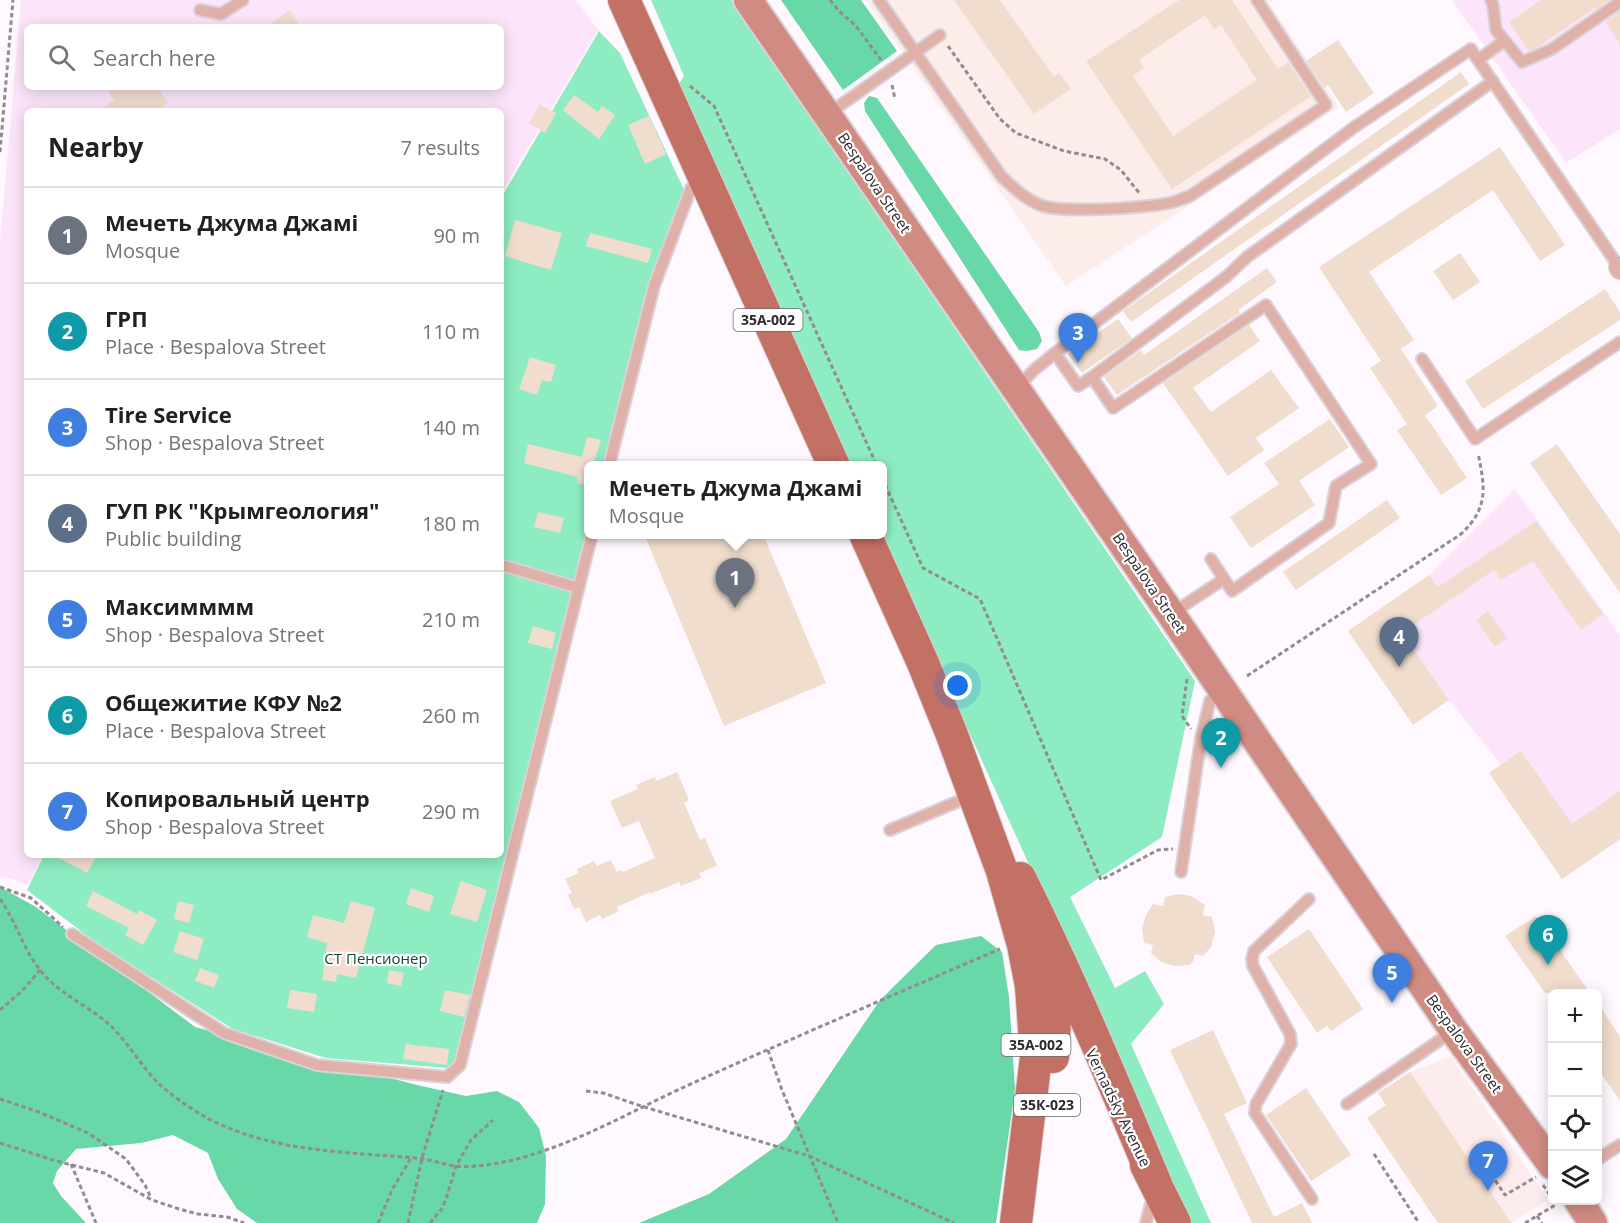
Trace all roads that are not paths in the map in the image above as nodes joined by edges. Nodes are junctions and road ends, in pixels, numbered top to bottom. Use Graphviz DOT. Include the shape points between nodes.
graph roads {
  1 [pos="243,0"];
  2 [pos="624,0"];
  3 [pos="748,0"];
  4 [pos="879,0"];
  5 [pos="1257,0"];
  6 [pos="1495,2"];
  7 [pos="1620,2"];
  8 [pos="200,10"];
  9 [pos="940,35"];
  10 [pos="1504,41"];
  11 [pos="915,52"];
  12 [pos="1478,60"];
  13 [pos="1493,81"];
  14 [pos="828,114"];
  15 [pos="702,174"];
  16 [pos="1619,268"];
  17 [pos="1620,342"];
  18 [pos="1054,353"];
  19 [pos="1422,358"];
  20 [pos="1092,377"];
  21 [pos="1016,389"];
  22 [pos="610,461"];
  23 [pos="832,461"];
  24 [pos="591,539"];
  25 [pos="867,539"];
  26 [pos="1210,559"];
  27 [pos="504,567"];
  28 [pos="1224,579"];
  29 [pos="579,588"];
  30 [pos="1171,614"];
  31 [pos="1221,689"];
  32 [pos="952,735"];
  33 [pos="974,795"];
  34 [pos="890,830"];
  35 [pos="1002,871"];
  36 [pos="1181,872"];
  37 [pos="1309,899"];
  38 [pos="72,934"];
  39 [pos="1058,954"];
  40 [pos="1058,987"];
  41 [pos="1454,1031"];
  42 [pos="1347,1104"];
  43 [pos="1620,1145"];
  44 [pos="1602,1156"];
  45 [pos="1548,1160"];
  46 [pos="1156,1184"];
  47 [pos="1312,1199"];
  48 [pos="1571,1205"];
  49 [pos="1016,1223"];
  50 [pos="1034,1223"];
  51 [pos="1146,1223"];
  52 [pos="1174,1223"];
  53 [pos="1593,1223"];
  1 -- 8 [label="lane" via="220,14"];
  2 -- 15 [label="main road, 35А-002"];
  3 -- 14 [label="main road, Bespalova Street"];
  4 -- 11 [label="lane"];
  5 -- 11 [label="lane" via="1326,105 1190,195 1173,202 1068,209 1043,206 1017,192 1002,177"];
  6 -- 10 [label="lane" via="1496,30"];
  7 -- 10 [label="lane" via="1552,49 1522,62"];
  9 -- 11 [label="lane"];
  10 -- 12 [label="lane"];
  11 -- 14 [label="lane"];
  12 -- 13 [label="lane"];
  12 -- 18 [label="lane" via="1471,49 1353,128"];
  13 -- 16 [label="lane"];
  13 -- 20 [label="lane" via="1247,256 1226,277"];
  14 -- 21 [label="main road, Bespalova Street"];
  15 -- 22 [label="lane" via="691,188 654,286"];
  15 -- 23 [label="main road, 35А-002"];
  17 -- 19 [label="lane" via="1475,439"];
  18 -- 20 [label="lane" via="1078,386"];
  18 -- 21 [label="lane"];
  20 -- 28 [label="lane" via="1113,408 1266,305 1371,464 1336,486 1329,523 1232,591"];
  21 -- 30 [label="main road, Bespalova Street"];
  24 -- 29 [label="lane"];
  25 -- 32 [label="main road, 35А-002"];
  26 -- 28 [label="lane"];
  27 -- 29 [label="lane"];
  28 -- 30 [label="lane"];
  29 -- 38 [label="lane" via="460,1065 447,1077 317,1065 224,1033"];
  30 -- 31 [label="main road, Bespalova Street"];
  31 -- 36 [label="lane" via="1210,701 1201,738"];
  31 -- 41 [label="main road, Bespalova Street"];
  32 -- 33 [label="main road, 35А-002"];
  32 -- 39 [label="main road, 35А-002"];
  33 -- 34 [label="lane"];
  33 -- 35 [label="main road, 35А-002"];
  35 -- 40 [label="main road, Vernadsky Avenue"];
  35 -- 49 [label="main road, 35А-002" via="1023,945 1035,1022 1036,1058"];
  37 -- 47 [label="lane" via="1254,951 1251,959 1292,1044 1256,1104 1255,1113"];
  39 -- 40 [label="main road, 35К-023"];
  39 -- 46 [label="main road, Vernadsky Avenue"];
  40 -- 46 [label="main road, Vernadsky Avenue"];
  40 -- 50 [label="main road, 35К-023"];
  41 -- 42 [label="lane"];
  41 -- 45 [label="main road, Bespalova Street"];
  43 -- 44 [label="lane"];
  46 -- 51 [label="lane"];
  46 -- 52 [label="main road, Vernadsky Avenue"];
  48 -- 53 [label="main road"];
}
